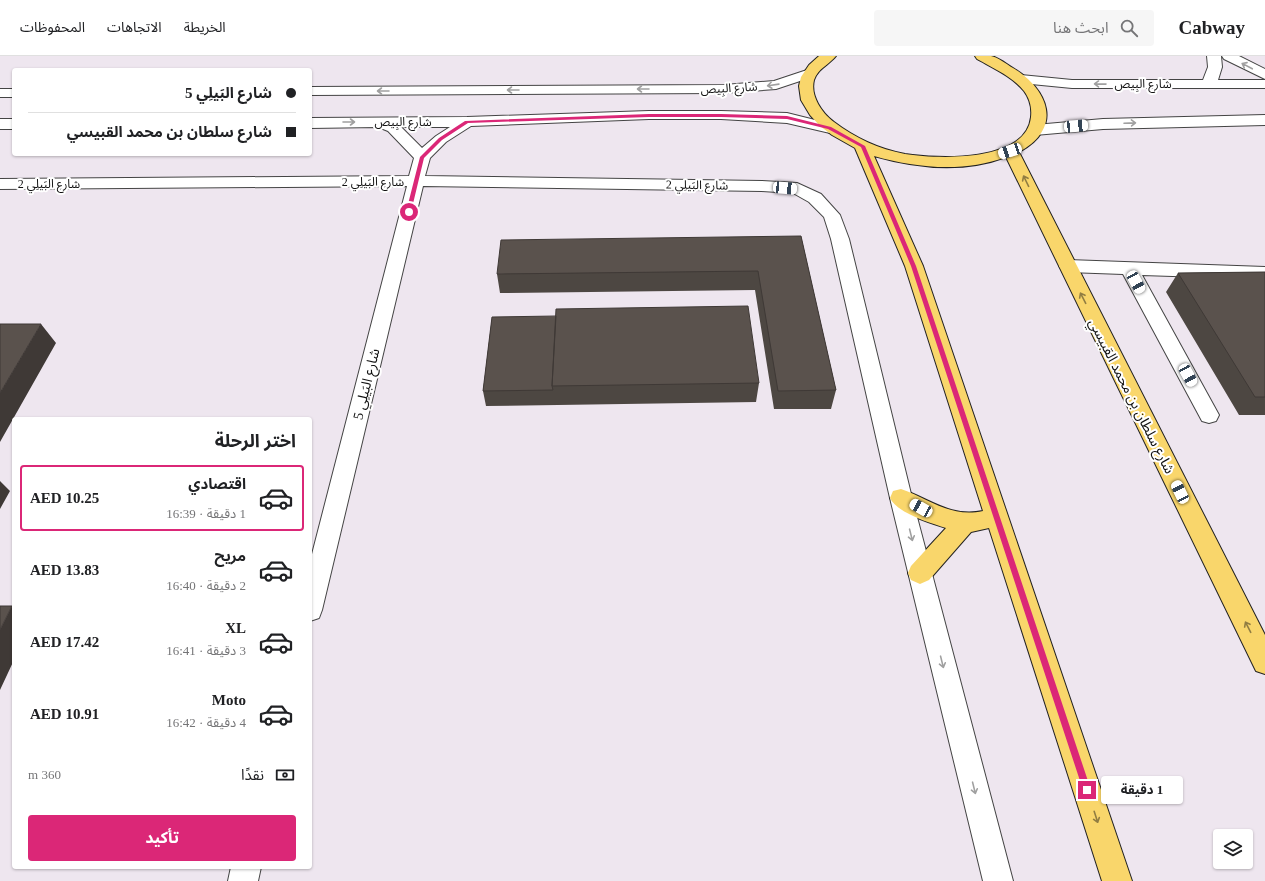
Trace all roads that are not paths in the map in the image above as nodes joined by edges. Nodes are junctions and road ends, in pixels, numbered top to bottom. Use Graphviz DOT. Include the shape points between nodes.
graph roads {
  1 [pos="829,56"];
  2 [pos="982,56"];
  3 [pos="1214,56"];
  4 [pos="1229,56"];
  5 [pos="810,73"];
  6 [pos="1265,75"];
  7 [pos="1021,79"];
  8 [pos="1209,84"];
  9 [pos="1265,84"];
  10 [pos="312,91"];
  11 [pos="0,93"];
  12 [pos="12,93"];
  13 [pos="1232,120"];
  14 [pos="1265,120"];
  15 [pos="378,122"];
  16 [pos="467,122"];
  17 [pos="312,123"];
  18 [pos="0,124"];
  19 [pos="12,124"];
  20 [pos="830,128"];
  21 [pos="1035,130"];
  22 [pos="1265,135"];
  23 [pos="862,146"];
  24 [pos="1010,151"];
  25 [pos="422,157"];
  26 [pos="416,181"];
  27 [pos="0,184"];
  28 [pos="1068,266"];
  29 [pos="1129,268"];
  30 [pos="1265,273"];
  31 [pos="1210,415"];
  32 [pos="902,498"];
  33 [pos="997,517"];
  34 [pos="965,523"];
  35 [pos="920,573"];
  36 [pos="312,602"];
  37 [pos="1265,662"];
  38 [pos="246,869"];
  39 [pos="243,881"];
  40 [pos="998,881"];
  41 [pos="1117,881"];
  1 -- 5 [label="main road"];
  2 -- 7 [label="main road"];
  3 -- 8 [label="street" via="1215,67"];
  6 -- 4 [label="street, one-way"];
  5 -- 10 [label="street, شارع البِيص, one-way" via="776,85 724,89"];
  5 -- 20 [label="main road" via="806,83 808,100 818,117"];
  8 -- 7 [label="street, شارع البِيص, one-way" via="1072,84"];
  7 -- 21 [label="main road" via="1037,101 1040,113"];
  8 -- 9 [label="street, شارع البِيص"];
  11 -- 12 [label="street"];
  13 -- 14 [label="street"];
  21 -- 13 [label="street, one-way" via="1111,124"];
  13 -- 22 [label="street"];
  15 -- 16 [label="street, شارع البِيص"];
  17 -- 15 [label="street, شارع البِيص, one-way"];
  15 -- 25 [label="street" via="393,128"];
  16 -- 20 [label="street, شارع البِيص" via="721,115 787,118"];
  16 -- 25 [label="street" via="441,139"];
  18 -- 19 [label="street"];
  20 -- 23 [label="main road"];
  21 -- 24 [label="main road"];
  23 -- 24 [label="main road" via="892,156 943,162 986,158"];
  23 -- 33 [label="main road" via="914,266"];
  28 -- 24 [label="main road, شارع سلطان بن محمد القبيسي, one-way"];
  25 -- 26 [label="street, شارع البَيلِي 5"];
  26 -- 27 [label="street, شارع البَيلِي 2"];
  26 -- 32 [label="street, شارع البَيلِي 2" via="762,186 797,188 816,198 832,214 840,239"];
  26 -- 36 [label="street, شارع البَيلِي 5"];
  28 -- 29 [label="street"];
  37 -- 28 [label="main road, شارع سلطان بن محمد القبيسي, one-way"];
  29 -- 30 [label="street"];
  29 -- 31 [label="street"];
  32 -- 34 [label="main road" via="935,514"];
  32 -- 35 [label="street, شارع البَيلِي 2, one-way"];
  33 -- 34 [label="main road"];
  33 -- 41 [label="main road, one-way"];
  34 -- 35 [label="main road"];
  35 -- 40 [label="street, شارع البَيلِي 2, one-way"];
  38 -- 39 [label="street"];
}
